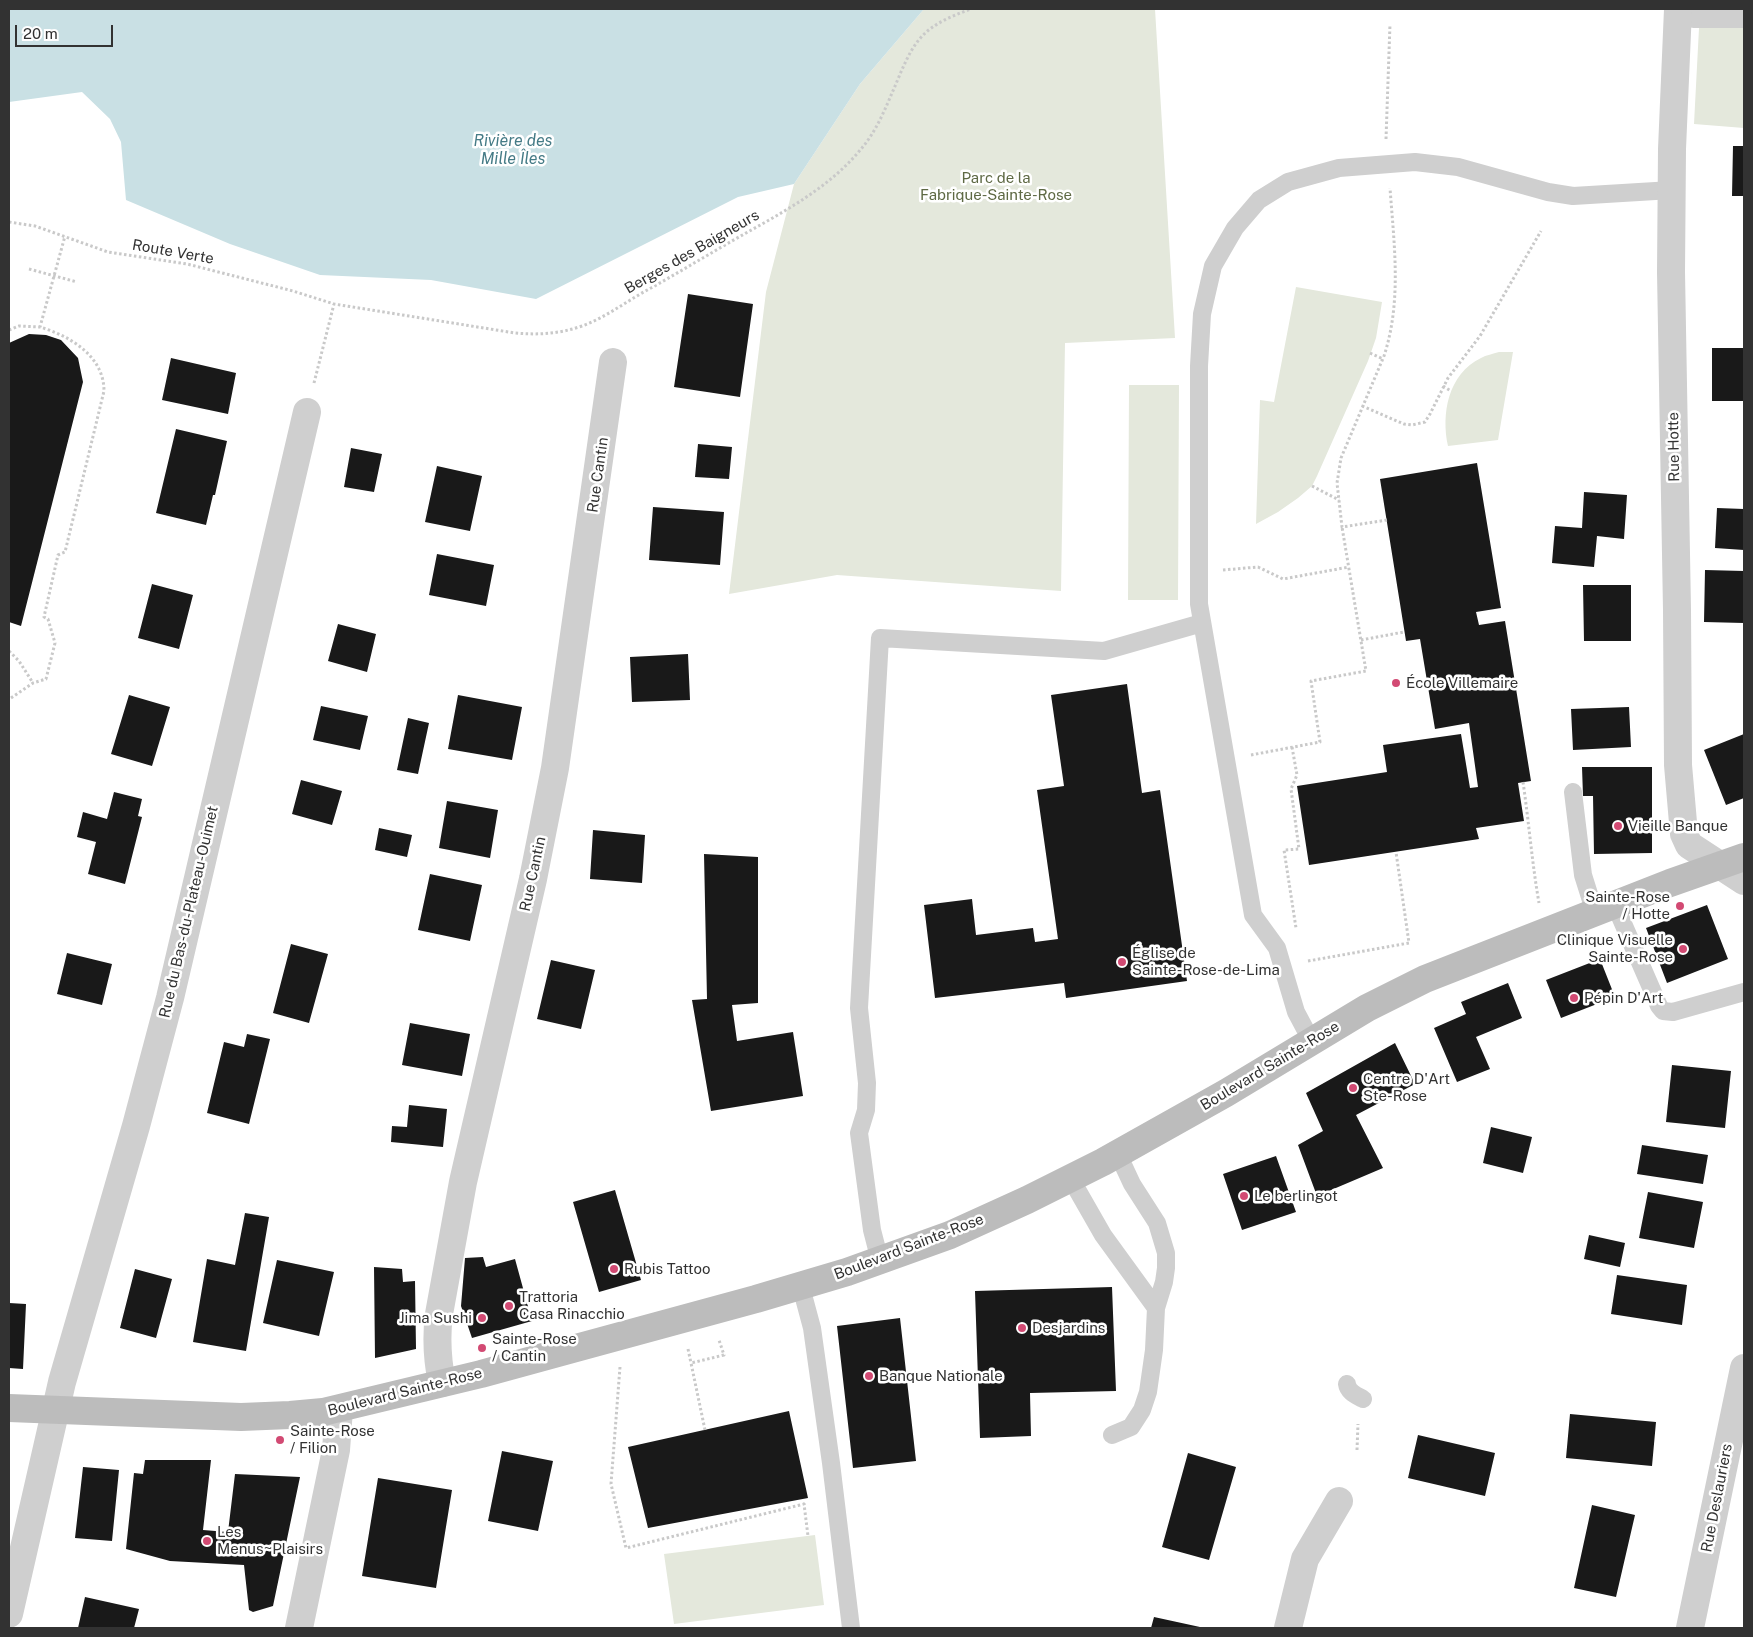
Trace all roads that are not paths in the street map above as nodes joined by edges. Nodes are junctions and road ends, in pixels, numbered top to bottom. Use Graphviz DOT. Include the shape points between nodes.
graph roads {
  1 [pos="1677,13"];
  2 [pos="1744,19"];
  3 [pos="1672,190"];
  4 [pos="613,362"];
  5 [pos="310,399"];
  6 [pos="1202,623"];
  7 [pos="1573,792"];
  8 [pos="1732,862"];
  9 [pos="1744,881"];
  10 [pos="1605,909"];
  11 [pos="1744,992"];
  12 [pos="1312,1042"];
  13 [pos="1118,1154"];
  14 [pos="1071,1179"];
  15 [pos="880,1261"];
  16 [pos="801,1287"];
  17 [pos="1156,1308"];
  18 [pos="1744,1368"];
  19 [pos="442,1382"];
  20 [pos="1347,1384"];
  21 [pos="1363,1399"];
  22 [pos="9,1408"];
  23 [pos="339,1408"];
  24 [pos="56,1409"];
  25 [pos="1112,1435"];
  26 [pos="1339,1501"];
  27 [pos="9,1614"];
  28 [pos="299,1628"];
  29 [pos="851,1628"];
  30 [pos="1288,1628"];
  31 [pos="1690,1628"];
  1 -- 2 [label="lane" via="1695,19"];
  1 -- 3 [label="street, Rue Hotte"];
  3 -- 6 [label="lane" via="1573,196 1458,166 1416,162 1339,168 1288,182 1259,200 1235,228 1213,266 1202,314 1199,604"];
  3 -- 8 [label="street, Rue Hotte" via="1678,765 1684,834 1689,845"];
  4 -- 19 [label="street, Rue Cantin" via="555,768 533,879 463,1182 439,1314 437,1351"];
  5 -- 24 [label="street, Rue du Bas-du-Plateau-Ouimet" via="170,998"];
  6 -- 12 [label="lane" via="1253,915 1276,948 1296,1012"];
  6 -- 15 [label="lane" via="1104,651 880,638 859,1008 867,1083 866,1110 859,1133 872,1230"];
  7 -- 10 [label="lane" via="1583,876"];
  8 -- 9 [label="street"];
  8 -- 10 [label="street, Boulevard Sainte-Rose"];
  10 -- 11 [label="lane" via="1663,1011 1673,1012"];
  10 -- 12 [label="street, Boulevard Sainte-Rose" via="1425,979"];
  12 -- 13 [label="street, Boulevard Sainte-Rose"];
  13 -- 14 [label="street, Boulevard Sainte-Rose"];
  13 -- 17 [label="lane" via="1132,1184 1154,1218 1166,1253 1164,1282"];
  14 -- 15 [label="street, Boulevard Sainte-Rose" via="950,1235"];
  14 -- 17 [label="lane" via="1103,1235"];
  15 -- 16 [label="street, Boulevard Sainte-Rose"];
  16 -- 19 [label="street, Boulevard Sainte-Rose"];
  16 -- 29 [label="lane" via="814,1336"];
  17 -- 25 [label="lane" via="1154,1350 1142,1410 1131,1427"];
  18 -- 31 [label="street, Rue Deslauriers"];
  19 -- 23 [label="street, Boulevard Sainte-Rose"];
  20 -- 21 [label="lane" via="1353,1394"];
  22 -- 24 [label="street, Boulevard Sainte-Rose"];
  23 -- 24 [label="street, Boulevard Sainte-Rose" via="241,1417"];
  23 -- 28 [label="street" via="336,1450"];
  24 -- 27 [label="street, Rue du Bas-du-Plateau-Ouimet"];
  26 -- 30 [label="street" via="1305,1559"];
}
